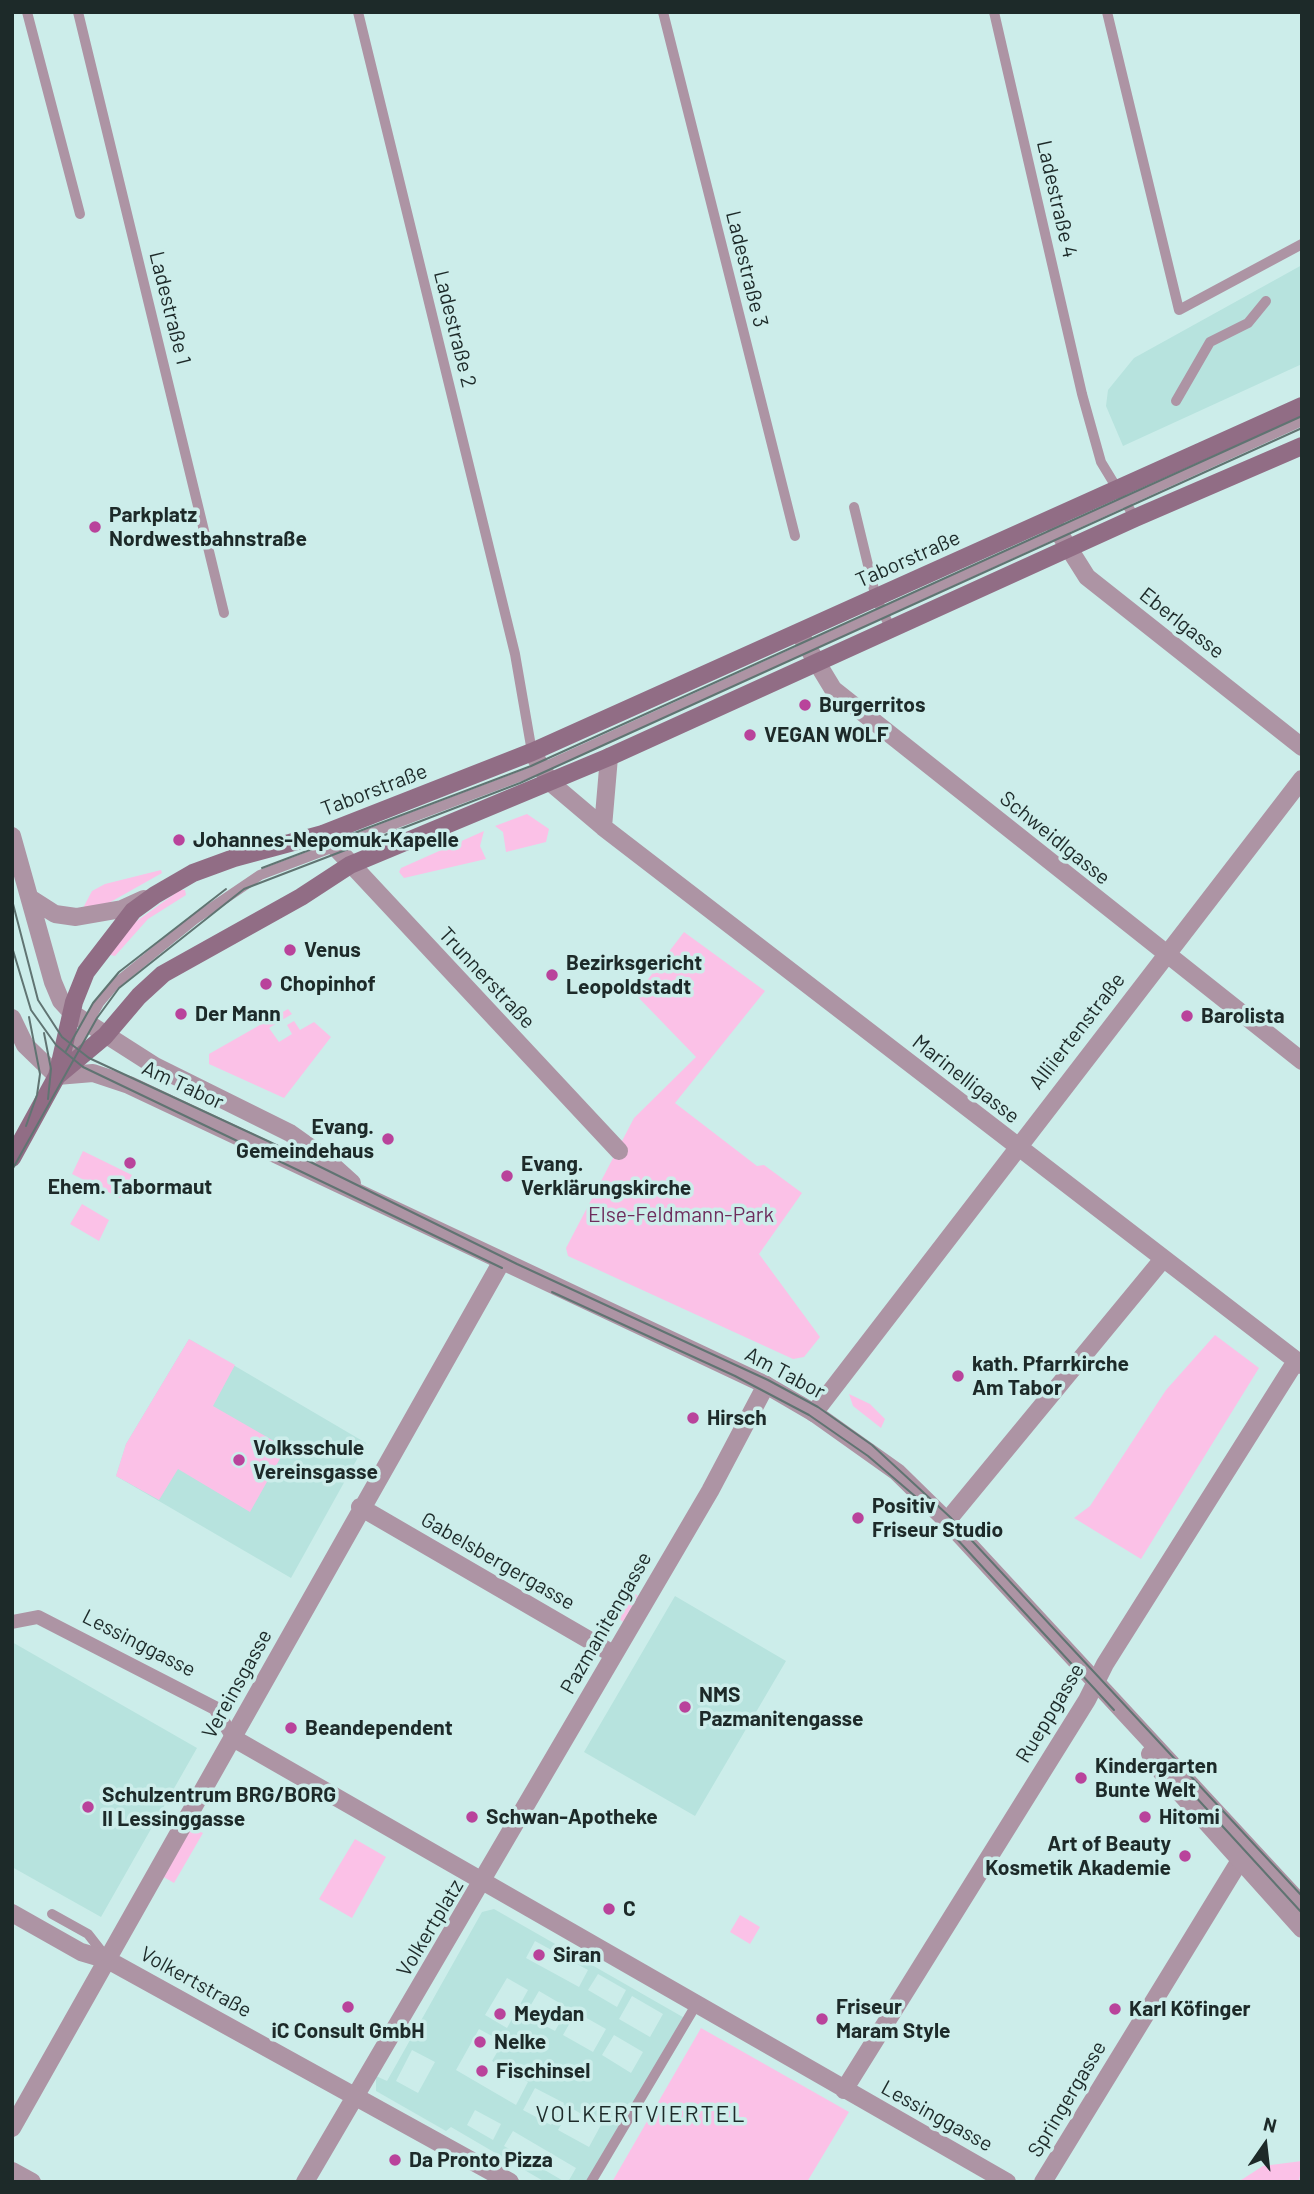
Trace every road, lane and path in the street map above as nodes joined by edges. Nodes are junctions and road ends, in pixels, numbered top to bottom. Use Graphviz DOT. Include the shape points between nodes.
graph roads {
  1 [pos="27,12"];
  2 [pos="78,12"];
  3 [pos="358,12"];
  4 [pos="663,12"];
  5 [pos="994,12"];
  6 [pos="1107,12"];
  7 [pos="80,214"];
  8 [pos="1302,244"];
  9 [pos="1266,301"];
  10 [pos="1176,401"];
  11 [pos="1302,406"];
  12 [pos="1302,421"];
  13 [pos="1302,446"];
  14 [pos="1126,503"];
  15 [pos="855,507"];
  16 [pos="1055,526"];
  17 [pos="795,536"];
  18 [pos="1068,548"];
  19 [pos="879,605"];
  20 [pos="224,613"];
  21 [pos="891,629"];
  22 [pos="803,640"];
  23 [pos="816,665"];
  24 [pos="1302,747"];
  25 [pos="609,757"];
  26 [pos="542,768"];
  27 [pos="1302,779"];
  28 [pos="603,827"];
  29 [pos="12,836"];
  30 [pos="329,841"];
  31 [pos="350,865"];
  32 [pos="155,895"];
  33 [pos="30,898"];
  34 [pos="1165,955"];
  35 [pos="72,1013"];
  36 [pos="12,1018"];
  37 [pos="88,1024"];
  38 [pos="105,1036"];
  39 [pos="1302,1061"];
  40 [pos="57,1076"];
  41 [pos="1016,1147"];
  42 [pos="619,1151"];
  43 [pos="12,1158"];
  44 [pos="361,1193"];
  45 [pos="1163,1259"];
  46 [pos="502,1261"];
  47 [pos="1299,1363"];
  48 [pos="766,1385"];
  49 [pos="814,1413"];
  50 [pos="360,1507"];
  51 [pos="947,1521"];
  52 [pos="12,1622"];
  53 [pos="613,1654"];
  54 [pos="1094,1681"];
  55 [pos="1111,1699"];
  56 [pos="233,1738"];
  57 [pos="1239,1862"];
  58 [pos="484,1882"];
  59 [pos="1302,1905"];
  60 [pos="12,1913"];
  61 [pos="52,1914"];
  62 [pos="1302,1930"];
  63 [pos="108,1960"];
  64 [pos="696,2005"];
  65 [pos="844,2090"];
  66 [pos="356,2096"];
  67 [pos="12,2128"];
  68 [pos="12,2171"];
  69 [pos="32,2182"];
  70 [pos="305,2182"];
  71 [pos="510,2182"];
  72 [pos="592,2182"];
  73 [pos="1007,2182"];
  74 [pos="1043,2182"];
  1 -- 7 [label="lane"];
  2 -- 20 [label="lane, Ladestraße 1"];
  3 -- 26 [label="lane, Ladestraße 2"];
  4 -- 17 [label="lane, Ladestraße 3"];
  5 -- 14 [label="lane, Ladestraße 4" via="1082,394 1101,462"];
  6 -- 8 [label="lane" via="1180,310"];
  9 -- 10 [label="lane" via="1248,323 1210,342"];
  11 -- 14 [label="main road, Taborstraße"];
  12 -- 14 [label="lane, Taborstraße"];
  13 -- 14 [label="main road, Taborstraße"];
  14 -- 16 [label="main road, Taborstraße"];
  14 -- 18 [label="main road, Taborstraße"];
  15 -- 19 [label="lane"];
  16 -- 18 [label="street, Eberlgasse"];
  16 -- 19 [label="main road, Taborstraße"];
  18 -- 21 [label="main road, Taborstraße"];
  18 -- 24 [label="street, Eberlgasse" via="1087,576"];
  19 -- 21 [label="lane"];
  19 -- 22 [label="main road, Taborstraße"];
  21 -- 23 [label="main road, Taborstraße"];
  22 -- 23 [label="street, Schweidlgasse"];
  22 -- 26 [label="main road, Taborstraße"];
  23 -- 25 [label="main road, Taborstraße"];
  23 -- 34 [label="street, Schweidlgasse" via="833,689"];
  25 -- 26 [label="main road, Taborstraße"];
  25 -- 28 [label="street"];
  26 -- 28 [label="street, Marinelligasse"];
  26 -- 30 [label="main road, Taborstraße"];
  26 -- 31 [label="main road, Taborstraße"];
  27 -- 34 [label="street, Alliiertenstraße"];
  28 -- 41 [label="street, Marinelligasse"];
  29 -- 33 [label="street"];
  30 -- 31 [label="street, Trunnerstraße"];
  30 -- 32 [label="main road, Taborstraße" via="233,858 193,873"];
  30 -- 37 [label="lane, Taborstraße" via="223,898 128,971"];
  31 -- 38 [label="main road, Taborstraße" via="163,974"];
  31 -- 42 [label="street, Trunnerstraße"];
  32 -- 33 [label="street" via="122,909 76,917 55,914"];
  32 -- 35 [label="main road, Taborstraße" via="133,911 92,964"];
  33 -- 35 [label="street" via="52,982"];
  34 -- 39 [label="street, Schweidlgasse"];
  34 -- 41 [label="street, Alliiertenstraße"];
  35 -- 37 [label="street, Am Tabor"];
  35 -- 40 [label="main road, Taborstraße"];
  36 -- 40 [label="street" via="25,1045"];
  37 -- 38 [label="street, Am Tabor"];
  37 -- 40 [label="lane, Taborstraße"];
  38 -- 40 [label="main road, Taborstraße"];
  38 -- 44 [label="street, Am Tabor" via="290,1133"];
  40 -- 43 [label="main road, Taborstraße"];
  40 -- 44 [label="street, Am Tabor" via="93,1073 129,1085"];
  41 -- 45 [label="street, Marinelligasse"];
  41 -- 49 [label="street, Alliiertenstraße"];
  44 -- 46 [label="street, Am Tabor"];
  45 -- 47 [label="street, Marinelligasse"];
  45 -- 51 [label="street"];
  46 -- 48 [label="street, Am Tabor"];
  46 -- 50 [label="street, Vereinsgasse"];
  47 -- 54 [label="street, Rueppgasse"];
  48 -- 49 [label="street, Am Tabor"];
  48 -- 53 [label="street, Pazmanitengasse" via="710,1491"];
  49 -- 51 [label="street, Am Tabor" via="897,1472"];
  50 -- 53 [label="street, Gabelsbergergasse"];
  50 -- 56 [label="street, Vereinsgasse"];
  51 -- 54 [label="street, Am Tabor"];
  52 -- 56 [label="street, Lessinggasse" via="38,1617 215,1708"];
  53 -- 58 [label="street, Pazmanitengasse"];
  54 -- 55 [label="street, Am Tabor"];
  54 -- 65 [label="street, Rueppgasse" via="1087,1700"];
  55 -- 57 [label="street, Am Tabor" via="1163,1774"];
  55 -- 59 [label="street, Am Tabor"];
  56 -- 58 [label="street, Lessinggasse"];
  56 -- 63 [label="street, Vereinsgasse"];
  57 -- 62 [label="street, Am Tabor"];
  57 -- 74 [label="street, Springergasse"];
  58 -- 64 [label="street, Volkertplatz"];
  58 -- 66 [label="street, Volkertplatz"];
  60 -- 63 [label="street, Volkertstraße" via="81,1952"];
  61 -- 63 [label="lane" via="88,1934"];
  63 -- 66 [label="street, Volkertstraße"];
  63 -- 67 [label="street, Vereinsgasse"];
  64 -- 65 [label="street, Volkertplatz"];
  64 -- 72 [label="lane"];
  65 -- 73 [label="street, Lessinggasse"];
  66 -- 70 [label="street"];
  66 -- 71 [label="street"];
  68 -- 69 [label="street"];
}
